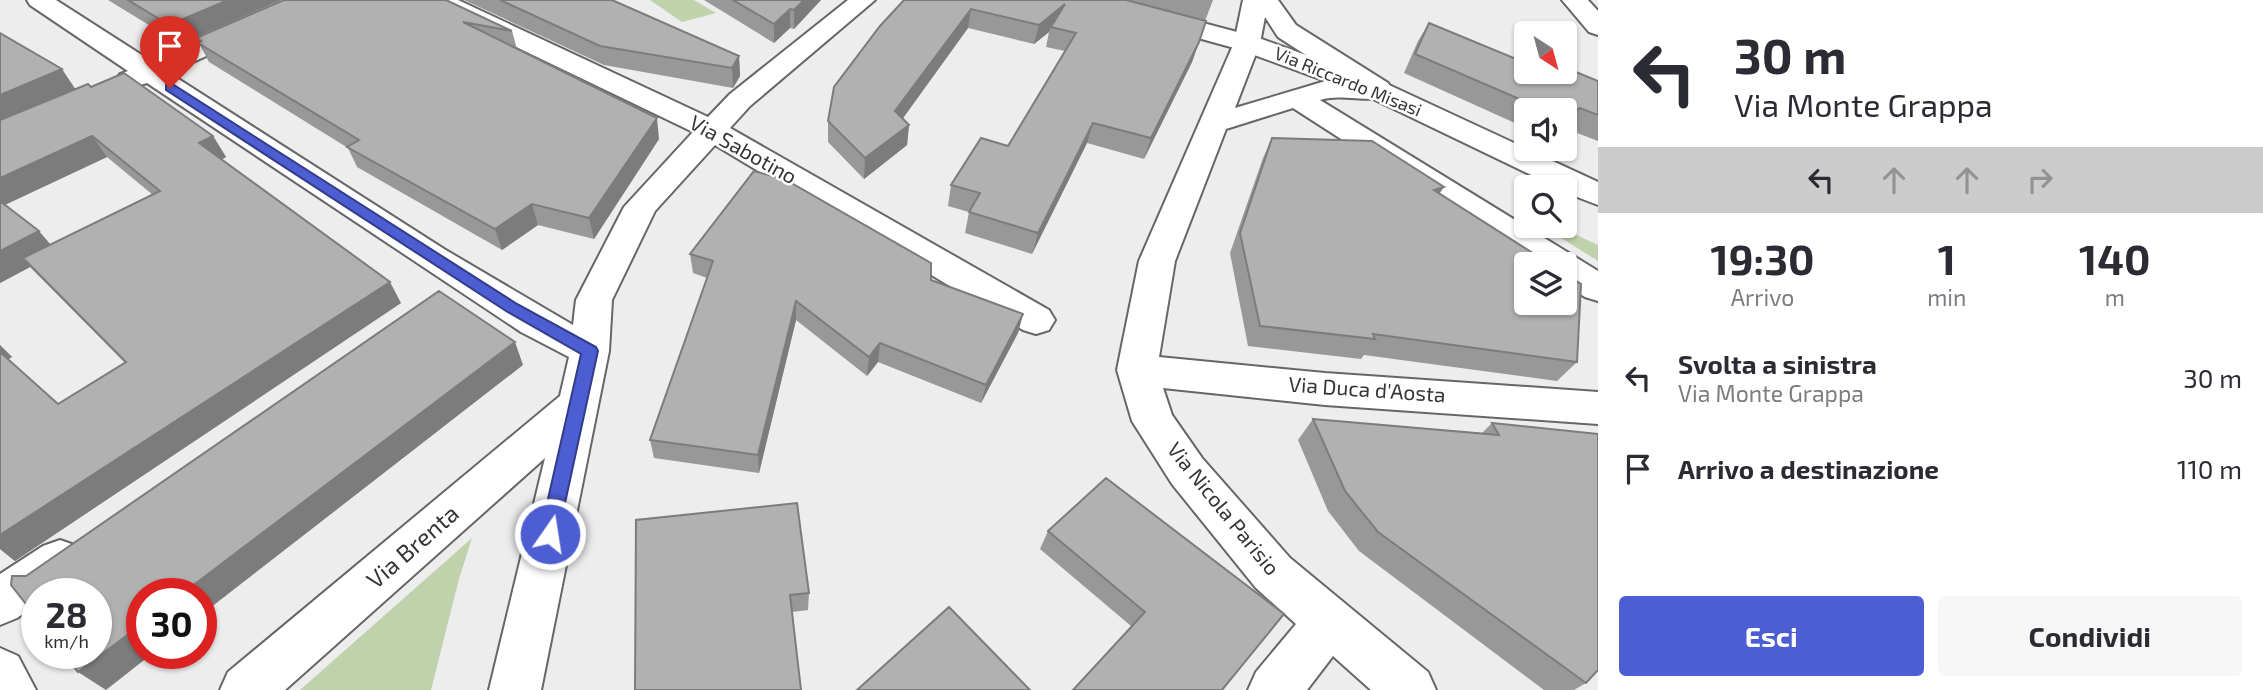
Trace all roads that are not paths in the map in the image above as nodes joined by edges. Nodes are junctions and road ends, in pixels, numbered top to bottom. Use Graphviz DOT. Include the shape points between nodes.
graph roads {
  1 [pos="39,0"];
  2 [pos="309,0"];
  3 [pos="438,0"];
  4 [pos="863,0"];
  5 [pos="1087,0"];
  6 [pos="1255,0"];
  7 [pos="1265,0"];
  8 [pos="1574,0"];
  9 [pos="1598,27"];
  10 [pos="1247,43"];
  11 [pos="147,72"];
  12 [pos="110,88"];
  13 [pos="1379,90"];
  14 [pos="1295,97"];
  15 [pos="1212,124"];
  16 [pos="712,130"];
  17 [pos="1598,195"];
  18 [pos="1540,252"];
  19 [pos="1577,275"];
  20 [pos="467,279"];
  21 [pos="1598,288"];
  22 [pos="433,303"];
  23 [pos="1036,320"];
  24 [pos="590,351"];
  25 [pos="1137,370"];
  26 [pos="579,403"];
  27 [pos="1598,408"];
  28 [pos="91,539"];
  29 [pos="0,603"];
  30 [pos="1331,621"];
  31 [pos="0,674"];
  32 [pos="10,690"];
  33 [pos="246,690"];
  34 [pos="515,690"];
  35 [pos="1274,690"];
  36 [pos="1410,690"];
  1 -- 11 [label="street"];
  2 -- 11 [label="street"];
  3 -- 16 [label="street, Via Sabotino"];
  4 -- 16 [label="street" via="740,100"];
  5 -- 10 [label="street, Via Riccardo Misasi"];
  6 -- 10 [label="street, Via Nicola Parisio"];
  7 -- 13 [label="street" via="1287,31"];
  8 -- 9 [label="street"];
  10 -- 13 [label="street, Via Riccardo Misasi"];
  10 -- 15 [label="street, Via Nicola Parisio"];
  11 -- 12 [label="street"];
  11 -- 20 [label="street"];
  13 -- 14 [label="street" via="1329,88"];
  13 -- 17 [label="street, Via Riccardo Misasi"];
  14 -- 15 [label="street"];
  14 -- 18 [label="street"];
  15 -- 25 [label="street, Via Nicola Parisio" via="1157,261"];
  16 -- 23 [label="street, Via Sabotino"];
  16 -- 24 [label="street" via="641,207 594,300"];
  19 -- 21 [label="street"];
  20 -- 22 [label="street"];
  20 -- 24 [label="street"];
  24 -- 26 [label="street"];
  25 -- 27 [label="street, Via Duca d'Aosta"];
  25 -- 30 [label="street, Via Nicola Parisio" via="1153,421 1187,471 1273,573"];
  26 -- 33 [label="street, Via Brenta"];
  26 -- 34 [label="street"];
  28 -- 29 [label="street"];
  30 -- 35 [label="street"];
  30 -- 36 [label="street, Via Nicola Parisio"];
  31 -- 32 [label="street"];
}
